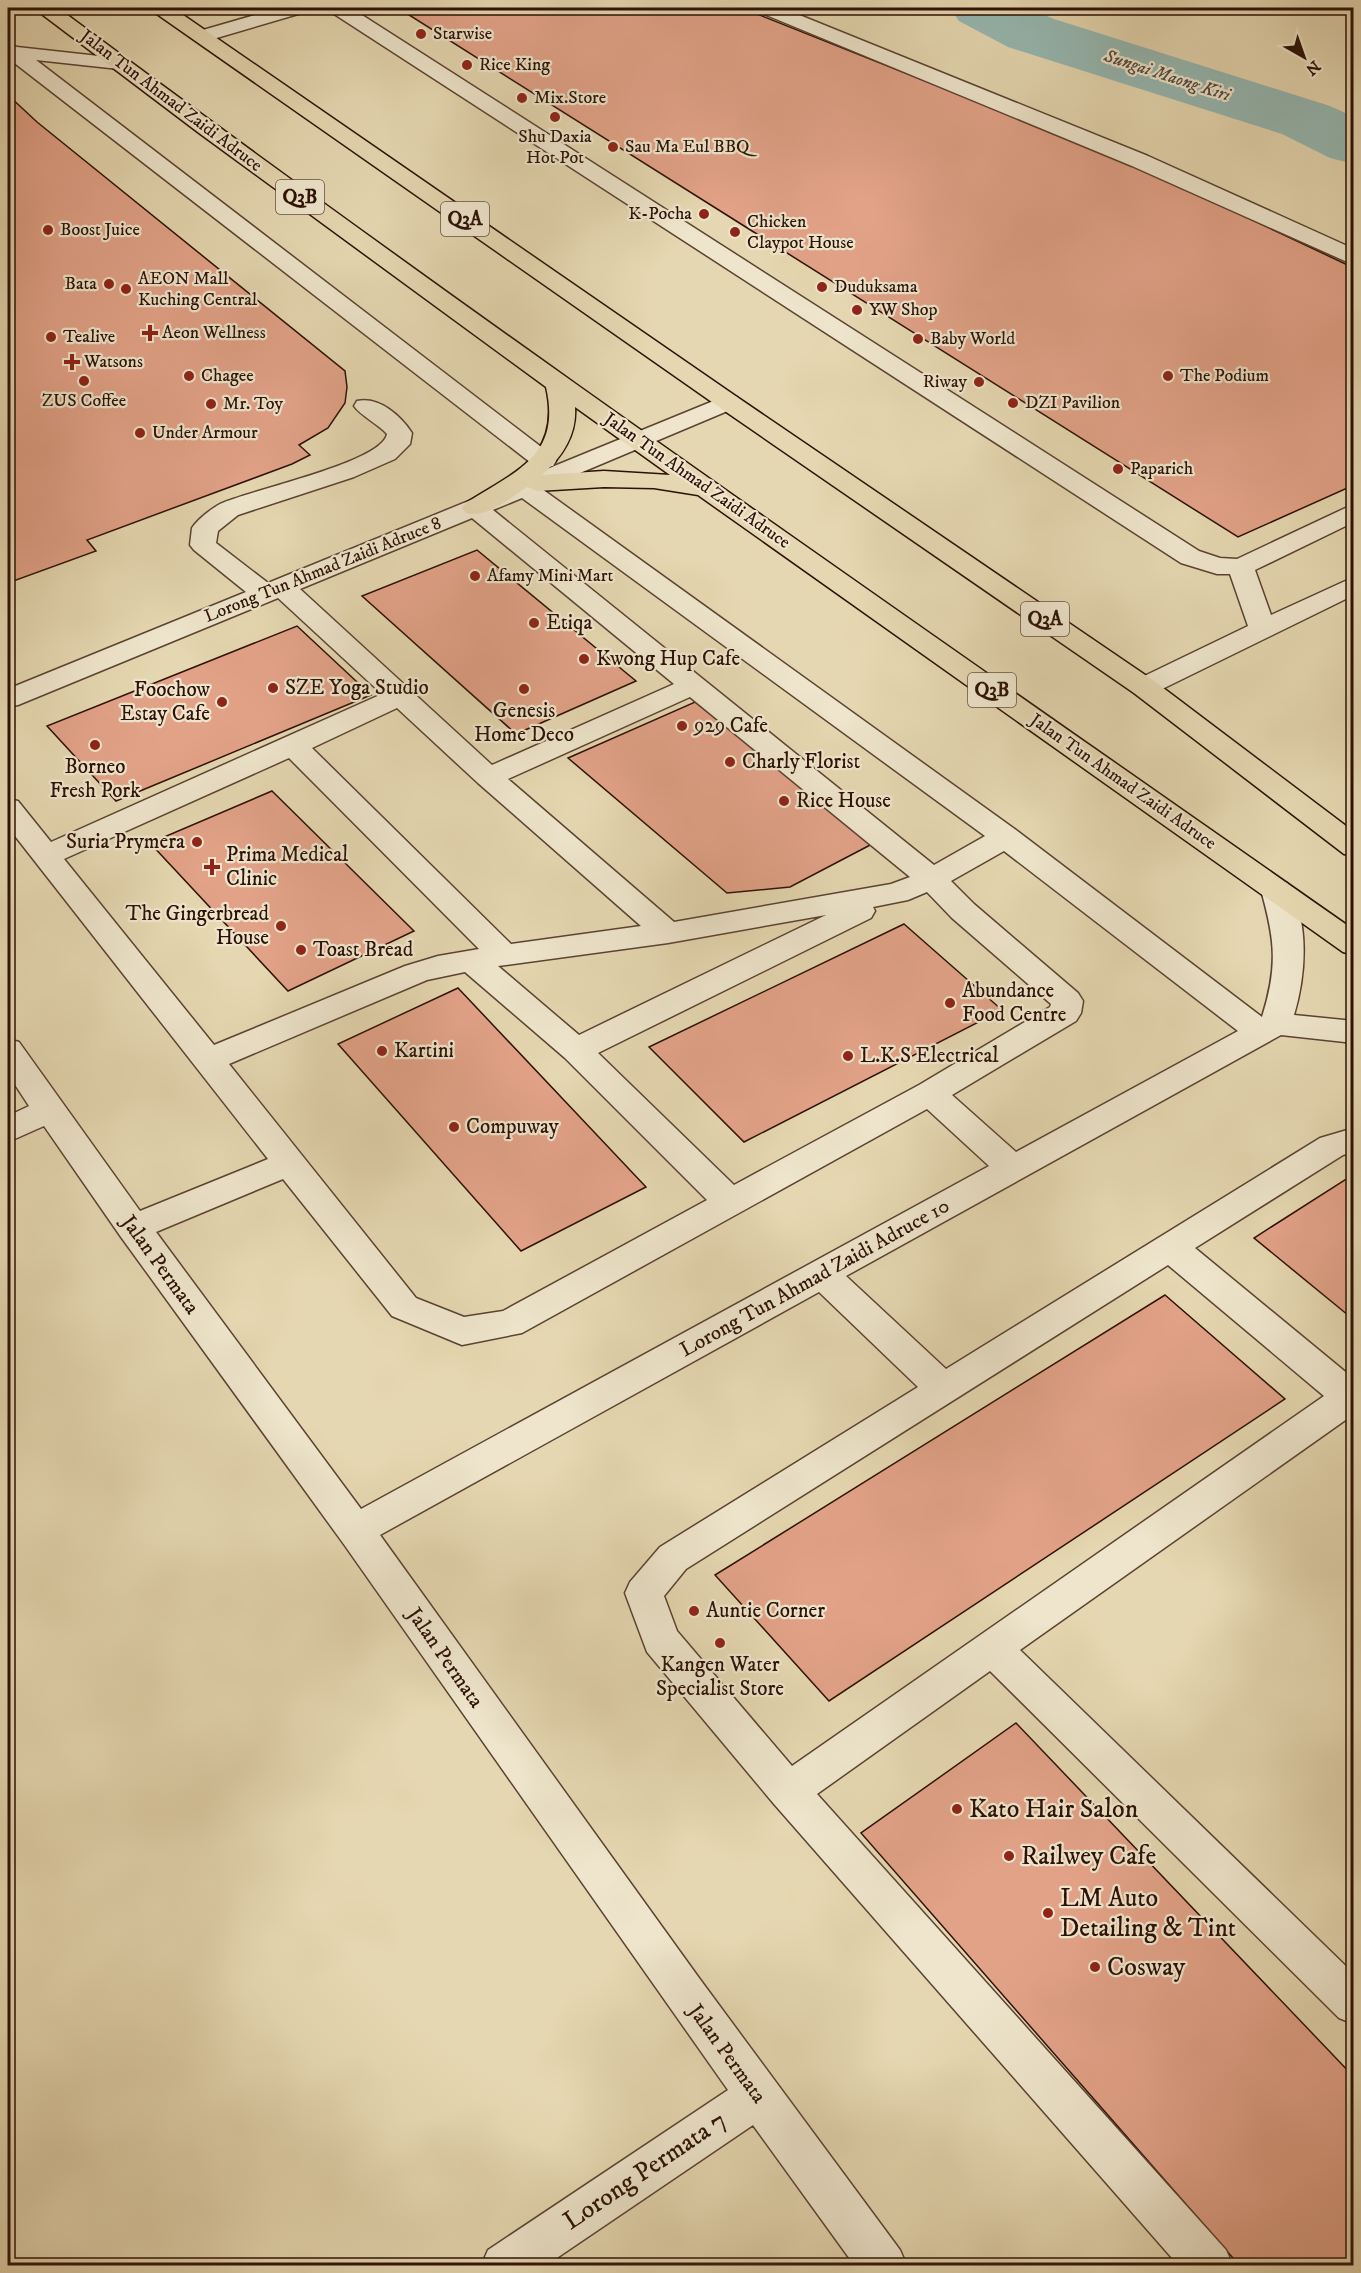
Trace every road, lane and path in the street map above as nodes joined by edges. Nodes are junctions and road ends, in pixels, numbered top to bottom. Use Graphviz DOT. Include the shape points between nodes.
graph roads {
  1 [pos="46,8"];
  2 [pos="161,8"];
  3 [pos="298,8"];
  4 [pos="338,8"];
  5 [pos="766,8"];
  6 [pos="203,36"];
  7 [pos="10,50"];
  8 [pos="118,63"];
  9 [pos="1353,258"];
  10 [pos="557,382"];
  11 [pos="728,402"];
  12 [pos="366,406"];
  13 [pos="639,440"];
  14 [pos="535,477"];
  15 [pos="709,489"];
  16 [pos="475,508"];
  17 [pos="1353,512"];
  18 [pos="1241,567"];
  19 [pos="1353,585"];
  20 [pos="274,591"];
  21 [pos="1262,629"];
  22 [pos="694,685"];
  23 [pos="1144,687"];
  24 [pos="400,696"];
  25 [pos="8,699"];
  26 [pos="293,746"];
  27 [pos="488,777"];
  28 [pos="8,808"];
  29 [pos="1006,837"];
  30 [pos="1353,848"];
  31 [pos="47,855"];
  32 [pos="932,879"];
  33 [pos="1276,890"];
  34 [pos="897,893"];
  35 [pos="668,933"];
  36 [pos="1353,945"];
  37 [pos="504,955"];
  38 [pos="472,961"];
  39 [pos="1268,1028"];
  40 [pos="1353,1032"];
  41 [pos="8,1050"];
  42 [pos="576,1050"];
  43 [pos="209,1060"];
  44 [pos="930,1093"];
  45 [pos="49,1110"];
  46 [pos="8,1130"];
  47 [pos="1353,1140"];
  48 [pos="291,1163"];
  49 [pos="1012,1168"];
  50 [pos="729,1201"];
  51 [pos="133,1228"];
  52 [pos="1171,1248"];
  53 [pos="822,1275"];
  54 [pos="944,1389"];
  55 [pos="1351,1399"];
  56 [pos="354,1531"];
  57 [pos="993,1649"];
  58 [pos="788,1791"];
  59 [pos="1353,2004"];
  60 [pos="757,2096"];
  61 [pos="504,2265"];
  62 [pos="884,2265"];
  63 [pos="1210,2265"];
  1 -- 8 [label="main road, Jalan Tun Ahmad Zaidi Adruce / Q3B"];
  2 -- 6 [label="main road, Q3A"];
  3 -- 6 [label="street"];
  4 -- 18 [label="street" via="1190,557 1217,566"];
  5 -- 9 [label="street" via="1140,161"];
  6 -- 11 [label="main road, Q3A"];
  7 -- 8 [label="street"];
  7 -- 14 [label="street"];
  8 -- 10 [label="main road, Jalan Tun Ahmad Zaidi Adruce / Q3B"];
  10 -- 13 [label="main road, Jalan Tun Ahmad Zaidi Adruce / Q3B"];
  10 -- 14 [label="main road" via="563,412 561,427 557,443"];
  11 -- 13 [label="street, Lorong Tun Ahmad Zaidi Adruce 8"];
  11 -- 23 [label="main road, Q3A"];
  12 -- 20 [label="street" via="400,433 398,444 386,454 345,472 229,510 205,528 203,545 226,566"];
  13 -- 14 [label="street, Lorong Tun Ahmad Zaidi Adruce 8"];
  13 -- 15 [label="main road, Jalan Tun Ahmad Zaidi Adruce / Q3B"];
  14 -- 15 [label="main road" via="654,480"];
  14 -- 16 [label="street, Lorong Tun Ahmad Zaidi Adruce 8"];
  14 -- 16 [label="main road" via="528,476"];
  14 -- 29 [label="street"];
  15 -- 33 [label="main road, Jalan Tun Ahmad Zaidi Adruce / Q3B"];
  16 -- 20 [label="street, Lorong Tun Ahmad Zaidi Adruce 8"];
  16 -- 22 [label="street"];
  17 -- 18 [label="street"];
  18 -- 21 [label="street"];
  19 -- 21 [label="street"];
  20 -- 24 [label="street"];
  20 -- 25 [label="street, Lorong Tun Ahmad Zaidi Adruce 8"];
  21 -- 23 [label="street"];
  22 -- 27 [label="street"];
  22 -- 32 [label="street"];
  23 -- 30 [label="main road, Q3A"];
  24 -- 26 [label="street"];
  24 -- 27 [label="street"];
  26 -- 31 [label="street"];
  26 -- 37 [label="street"];
  27 -- 35 [label="street"];
  28 -- 31 [label="street"];
  29 -- 32 [label="street"];
  29 -- 39 [label="street"];
  31 -- 43 [label="street"];
  32 -- 34 [label="street"];
  32 -- 44 [label="street" via="1067,1001 1065,1013"];
  33 -- 36 [label="main road, Jalan Tun Ahmad Zaidi Adruce / Q3B"];
  33 -- 39 [label="street" via="1289,936 1291,961 1288,986"];
  34 -- 35 [label="street"];
  34 -- 42 [label="street"];
  35 -- 37 [label="street"];
  37 -- 38 [label="street"];
  38 -- 42 [label="street"];
  38 -- 43 [label="street" via="416,973"];
  39 -- 40 [label="street"];
  39 -- 49 [label="street, Lorong Tun Ahmad Zaidi Adruce 10"];
  41 -- 45 [label="street, Jalan Permata"];
  42 -- 50 [label="street"];
  43 -- 48 [label="street"];
  44 -- 49 [label="street"];
  44 -- 50 [label="street"];
  45 -- 46 [label="street"];
  45 -- 51 [label="street, Jalan Permata"];
  47 -- 52 [label="street" via="1332,1146"];
  48 -- 50 [label="street" via="404,1307 462,1331 510,1323"];
  48 -- 51 [label="street"];
  49 -- 53 [label="street, Lorong Tun Ahmad Zaidi Adruce 10"];
  51 -- 56 [label="street, Jalan Permata"];
  52 -- 54 [label="street"];
  52 -- 55 [label="street"];
  53 -- 54 [label="street"];
  53 -- 56 [label="street, Lorong Tun Ahmad Zaidi Adruce 10"];
  54 -- 58 [label="street" via="673,1558 644,1593 661,1640"];
  55 -- 57 [label="street"];
  56 -- 60 [label="street, Jalan Permata"];
  57 -- 58 [label="street"];
  57 -- 59 [label="street"];
  58 -- 63 [label="street"];
  60 -- 61 [label="street, Lorong Permata 7"];
  60 -- 62 [label="street, Jalan Permata"];
}
